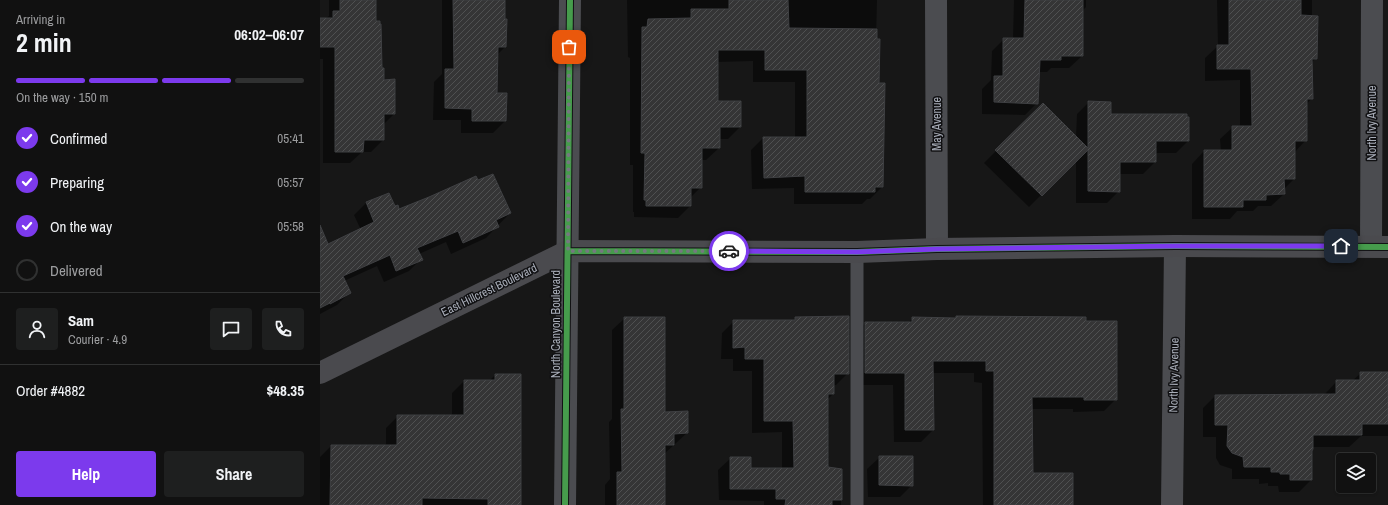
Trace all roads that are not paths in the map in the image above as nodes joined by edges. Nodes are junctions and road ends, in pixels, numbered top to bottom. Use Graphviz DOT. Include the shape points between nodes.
graph roads {
  1 [pos="570,0"];
  2 [pos="936,0"];
  3 [pos="1372,0"];
  4 [pos="1175,246"];
  5 [pos="1380,246"];
  6 [pos="937,249"];
  7 [pos="568,251"];
  8 [pos="857,252"];
  9 [pos="320,373"];
  10 [pos="565,505"];
  11 [pos="857,505"];
  12 [pos="1172,505"];
  1 -- 7 [label="street, North Canyon Boulevard"];
  2 -- 6 [label="street, May Avenue"];
  3 -- 5 [label="street, North Ivy Avenue"];
  4 -- 5 [label="street, East Hillcrest Boulevard"];
  4 -- 6 [label="street, East Hillcrest Boulevard"];
  4 -- 12 [label="street, North Ivy Avenue"];
  6 -- 8 [label="street, East Hillcrest Boulevard"];
  7 -- 8 [label="street, East Hillcrest Boulevard"];
  7 -- 9 [label="street, East Hillcrest Boulevard"];
  7 -- 10 [label="street, North Canyon Boulevard"];
  8 -- 11 [label="lane"];
}
